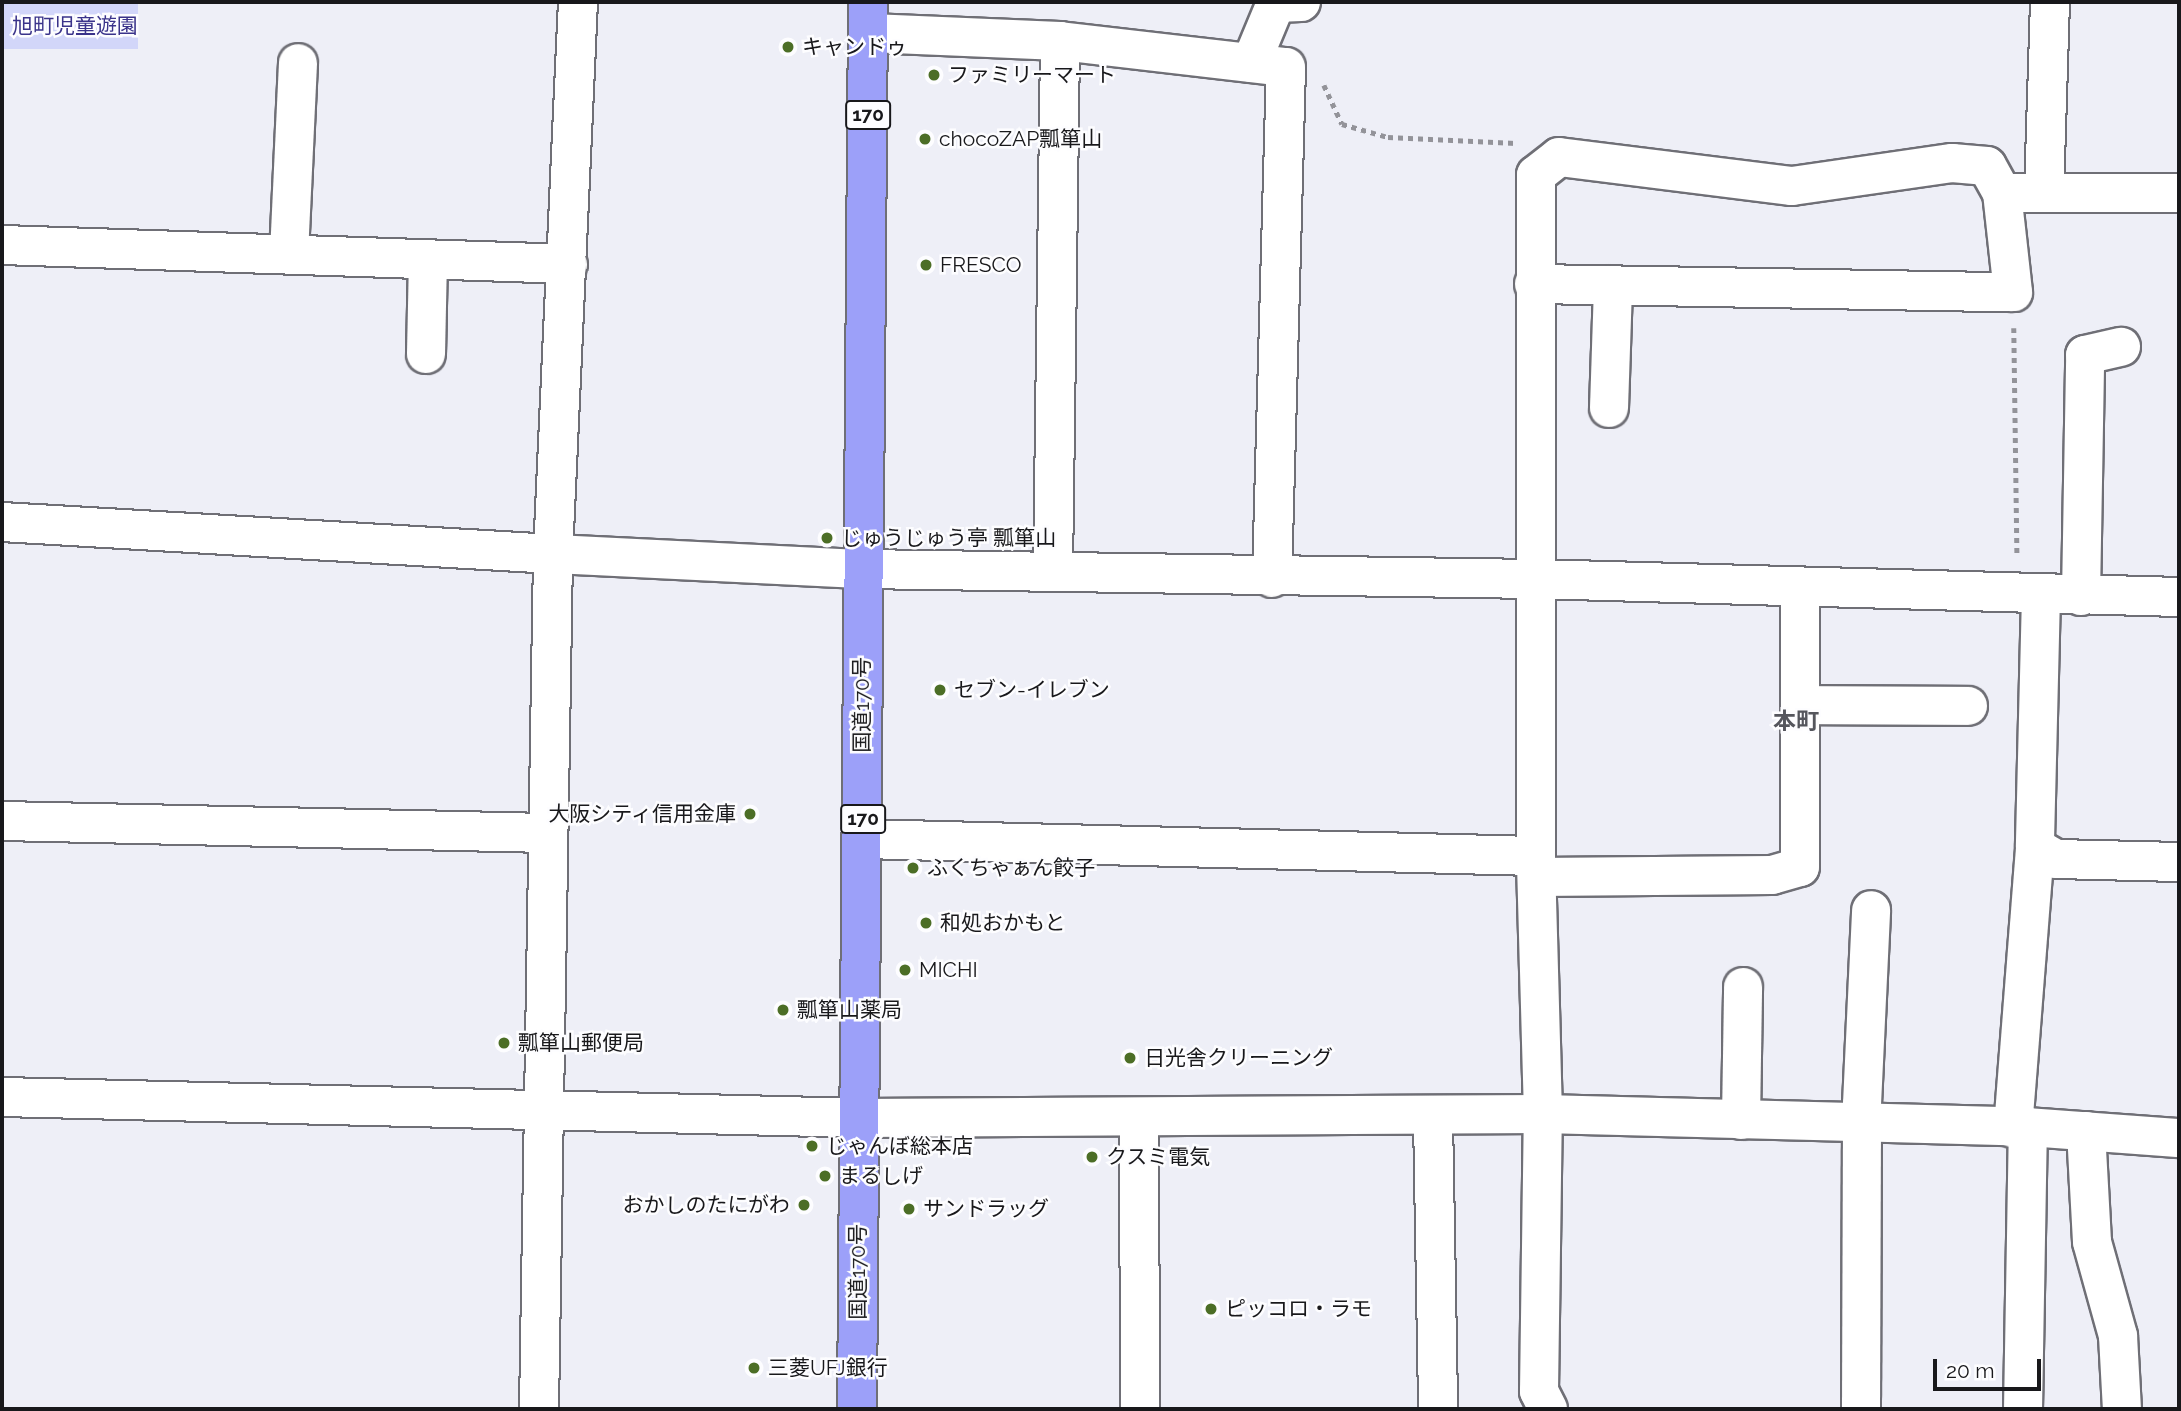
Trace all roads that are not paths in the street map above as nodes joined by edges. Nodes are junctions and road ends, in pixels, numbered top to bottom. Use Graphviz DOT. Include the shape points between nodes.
graph roads {
  1 [pos="578,2"];
  2 [pos="949,2"];
  3 [pos="1301,2"];
  4 [pos="2050,2"];
  5 [pos="869,17"];
  6 [pos="927,32"];
  7 [pos="1060,41"];
  8 [pos="298,63"];
  9 [pos="1269,65"];
  10 [pos="2178,186"];
  11 [pos="2001,194"];
  12 [pos="2044,194"];
  13 [pos="2,245"];
  14 [pos="289,254"];
  15 [pos="428,259"];
  16 [pos="568,264"];
  17 [pos="1534,284"];
  18 [pos="1613,285"];
  19 [pos="2121,347"];
  20 [pos="426,354"];
  21 [pos="1609,408"];
  22 [pos="2,522"];
  23 [pos="553,554"];
  24 [pos="861,569"];
  25 [pos="1053,572"];
  26 [pos="1272,578"];
  27 [pos="1535,579"];
  28 [pos="1800,588"];
  29 [pos="2029,595"];
  30 [pos="2081,596"];
  31 [pos="2179,597"];
  32 [pos="1800,705"];
  33 [pos="1968,706"];
  34 [pos="2,821"];
  35 [pos="547,833"];
  36 [pos="863,839"];
  37 [pos="2035,846"];
  38 [pos="2179,862"];
  39 [pos="1536,866"];
  40 [pos="1871,910"];
  41 [pos="1743,987"];
  42 [pos="2,1097"];
  43 [pos="1740,1108"];
  44 [pos="542,1110"];
  45 [pos="1862,1113"];
  46 [pos="1543,1114"];
  47 [pos="1433,1116"];
  48 [pos="860,1118"];
  49 [pos="1139,1118"];
  50 [pos="2021,1128"];
  51 [pos="2085,1131"];
  52 [pos="2179,1138"];
  53 [pos="539,1409"];
  54 [pos="857,1409"];
  55 [pos="1140,1409"];
  56 [pos="1438,1409"];
  57 [pos="1548,1409"];
  58 [pos="1860,1409"];
  59 [pos="2024,1409"];
  60 [pos="2122,1409"];
  1 -- 16 [label="street"];
  2 -- 6 [label="street"];
  3 -- 9 [label="street" via="1276,3"];
  4 -- 12 [label="street"];
  5 -- 6 [label="street"];
  5 -- 24 [label="highway, 国道170号 / 170"];
  6 -- 7 [label="street"];
  7 -- 9 [label="street"];
  7 -- 25 [label="street"];
  8 -- 14 [label="street"];
  9 -- 26 [label="street"];
  10 -- 12 [label="street"];
  11 -- 12 [label="street"];
  11 -- 17 [label="street" via="1987,166 1952,163 1792,186 1559,157 1536,175"];
  11 -- 18 [label="street" via="2013,292"];
  13 -- 14 [label="street"];
  14 -- 15 [label="street"];
  15 -- 16 [label="street"];
  15 -- 20 [label="street"];
  16 -- 23 [label="street"];
  17 -- 18 [label="street"];
  17 -- 27 [label="street"];
  18 -- 21 [label="street"];
  19 -- 30 [label="street" via="2085,355"];
  22 -- 23 [label="street"];
  23 -- 24 [label="street"];
  23 -- 35 [label="street"];
  24 -- 25 [label="street"];
  24 -- 36 [label="highway, 国道170号 / 170"];
  25 -- 26 [label="street"];
  26 -- 27 [label="street"];
  27 -- 28 [label="street"];
  27 -- 39 [label="street"];
  28 -- 29 [label="street"];
  28 -- 32 [label="street"];
  29 -- 30 [label="street"];
  29 -- 37 [label="street"];
  30 -- 31 [label="street"];
  32 -- 33 [label="street"];
  32 -- 39 [label="street" via="1800,867 1772,875"];
  34 -- 35 [label="street"];
  35 -- 44 [label="street"];
  36 -- 39 [label="street"];
  36 -- 48 [label="highway, 国道170号 / 170"];
  37 -- 38 [label="street" via="2056,859"];
  37 -- 50 [label="street"];
  39 -- 46 [label="street"];
  40 -- 45 [label="street"];
  41 -- 43 [label="street"];
  42 -- 44 [label="street"];
  43 -- 45 [label="street"];
  43 -- 46 [label="street"];
  44 -- 48 [label="street"];
  44 -- 53 [label="street"];
  45 -- 50 [label="street"];
  45 -- 58 [label="street"];
  46 -- 47 [label="street"];
  46 -- 57 [label="street" via="1539,1391"];
  47 -- 49 [label="street"];
  47 -- 56 [label="street"];
  48 -- 49 [label="street"];
  48 -- 54 [label="highway, 国道170号 / 170"];
  49 -- 55 [label="street"];
  50 -- 51 [label="street"];
  50 -- 59 [label="street"];
  51 -- 52 [label="street"];
  51 -- 60 [label="street" via="2092,1242 2118,1336"];
}
